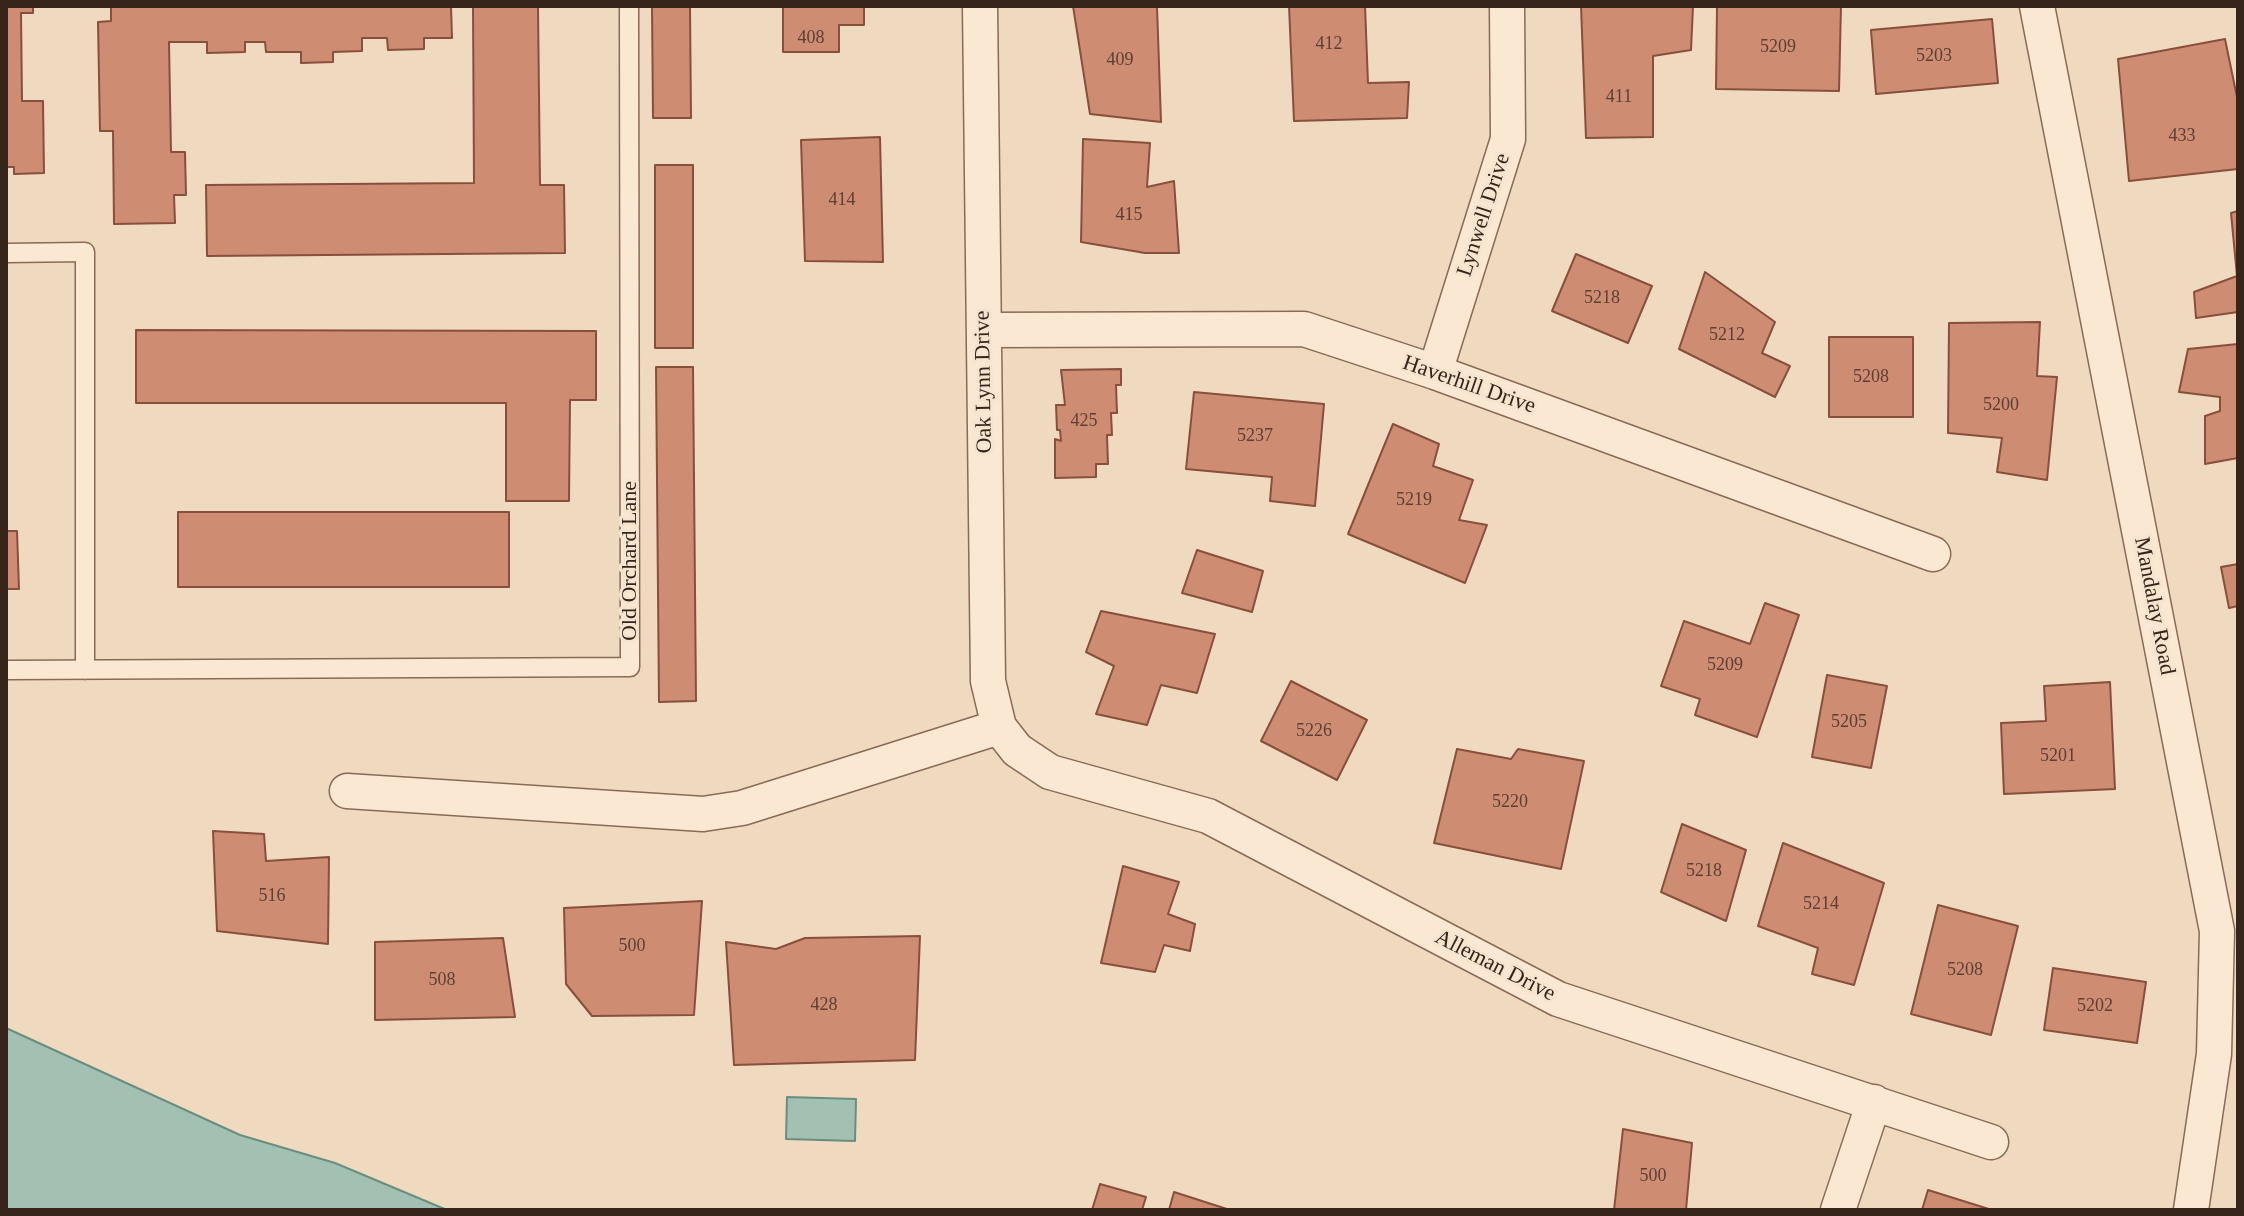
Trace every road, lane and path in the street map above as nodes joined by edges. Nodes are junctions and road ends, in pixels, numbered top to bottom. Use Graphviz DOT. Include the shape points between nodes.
graph roads {
  1 [pos="629,6"];
  2 [pos="980,6"];
  3 [pos="1507,6"];
  4 [pos="2037,6"];
  5 [pos="6,253"];
  6 [pos="984,330"];
  7 [pos="1435,372"];
  8 [pos="1933,554"];
  9 [pos="6,670"];
  10 [pos="85,670"];
  11 [pos="1008,739"];
  12 [pos="347,791"];
  13 [pos="1874,1102"];
  14 [pos="1991,1142"];
  15 [pos="1838,1210"];
  16 [pos="2191,1210"];
  1 -- 10 [label="lane, Old Orchard Lane" via="630,667"];
  2 -- 6 [label="street, Oak Lynn Drive"];
  3 -- 7 [label="street, Lynwell Drive" via="1508,139"];
  4 -- 16 [label="street, Mandalay Road" via="2217,931 2214,1054"];
  5 -- 10 [label="lane" via="85,252"];
  6 -- 7 [label="street, Haverhill Drive" via="1304,329"];
  6 -- 11 [label="street, Oak Lynn Drive" via="988,681"];
  7 -- 8 [label="street, Haverhill Drive"];
  9 -- 10 [label="lane"];
  11 -- 12 [label="street" via="703,814"];
  11 -- 13 [label="street, Alleman Drive" via="1050,772 1208,816 1558,999"];
  13 -- 14 [label="street, Alleman Drive"];
  13 -- 15 [label="street"];
}
